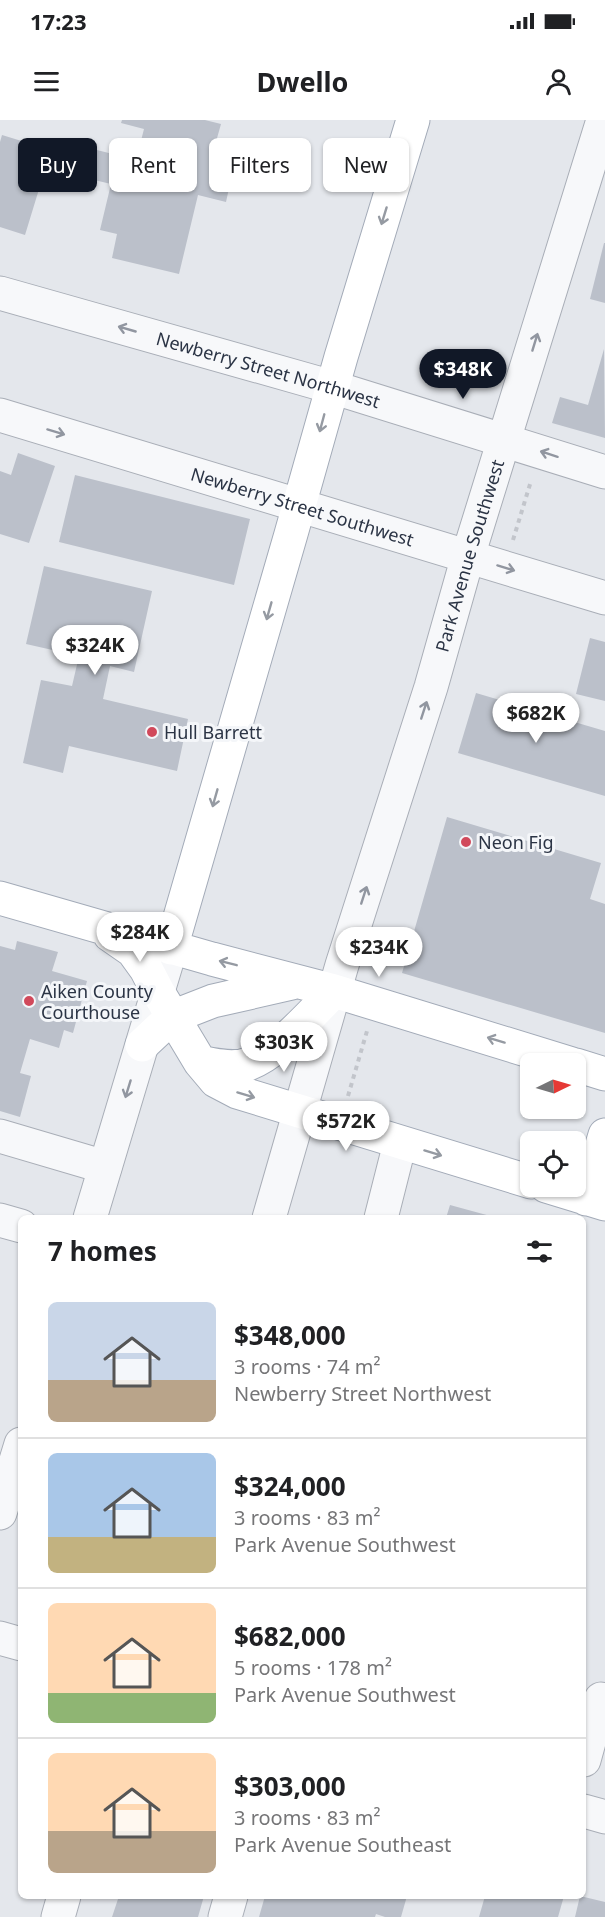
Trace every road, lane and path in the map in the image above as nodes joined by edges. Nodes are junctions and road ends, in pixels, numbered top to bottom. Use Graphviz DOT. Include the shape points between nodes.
graph roads {
  1 [pos="413,120"];
  2 [pos="603,120"];
  3 [pos="599,155"];
  4 [pos="0,293"];
  5 [pos="332,387"];
  6 [pos="0,415"];
  7 [pos="504,440"];
  8 [pos="534,472"];
  9 [pos="605,472"];
  10 [pos="299,506"];
  11 [pos="511,545"];
  12 [pos="468,556"];
  13 [pos="605,597"];
  14 [pos="0,897"];
  15 [pos="87,924"];
  16 [pos="171,948"];
  17 [pos="297,981"];
  18 [pos="334,991"];
  19 [pos="165,1005"];
  20 [pos="370,1024"];
  21 [pos="538,1053"];
  22 [pos="200,1062"];
  23 [pos="586,1068"];
  24 [pos="605,1074"];
  25 [pos="346,1102"];
  26 [pos="300,1112"];
  27 [pos="605,1135"];
  28 [pos="0,1136"];
  29 [pos="400,1143"];
  30 [pos="105,1167"];
  31 [pos="520,1179"];
  32 [pos="569,1197"];
  33 [pos="590,1207"];
  34 [pos="91,1215"];
  35 [pos="270,1215"];
  36 [pos="382,1215"];
  37 [pos="0,1220"];
  38 [pos="18,1225"];
  39 [pos="18,1454"];
  40 [pos="0,1513"];
  41 [pos="0,1526"];
  42 [pos="18,1530"];
  43 [pos="0,1638"];
  44 [pos="18,1643"];
  45 [pos="597,1697"];
  46 [pos="586,1750"];
  47 [pos="586,1812"];
  48 [pos="605,1817"];
  49 [pos="63,1899"];
  50 [pos="230,1899"];
  51 [pos="58,1917"];
  52 [pos="225,1917"];
  1 -- 5 [label="main road, one-way"];
  2 -- 3 [label="street, Park Avenue Southwest"];
  7 -- 3 [label="street, Park Avenue Southwest, one-way"];
  5 -- 4 [label="street, Newberry Street Northwest, one-way"];
  5 -- 7 [label="street, Newberry Street Northwest"];
  5 -- 10 [label="main road, one-way"];
  6 -- 10 [label="street, Newberry Street Southwest, one-way"];
  9 -- 7 [label="street, Newberry Street Northwest, one-way"];
  7 -- 12 [label="street, Park Avenue Southwest"];
  8 -- 11 [label="path"];
  10 -- 12 [label="street, Newberry Street Southwest"];
  10 -- 16 [label="main road, one-way"];
  12 -- 13 [label="street, Newberry Street Southwest, one-way"];
  18 -- 12 [label="street, Park Avenue Southwest, one-way" via="431,687"];
  14 -- 15 [label="main road"];
  15 -- 16 [label="main road"];
  15 -- 19 [label="main road" via="133,951"];
  17 -- 16 [label="main road, one-way"];
  16 -- 19 [label="street"];
  17 -- 18 [label="main road"];
  17 -- 19 [label="main road" via="213,1001"];
  21 -- 18 [label="main road, one-way"];
  18 -- 22 [label="main road" via="261,1058 226,1067"];
  18 -- 26 [label="street, Park Avenue Southwest"];
  19 -- 22 [label="main road"];
  19 -- 30 [label="street, one-way" via="142,1045"];
  20 -- 25 [label="path"];
  22 -- 26 [label="main road, one-way" via="216,1081 237,1092"];
  23 -- 24 [label="main road"];
  26 -- 29 [label="main road"];
  26 -- 35 [label="street, Park Avenue Southwest"];
  27 -- 33 [label="main road"];
  28 -- 30 [label="street"];
  29 -- 31 [label="main road, one-way"];
  29 -- 36 [label="street"];
  30 -- 34 [label="street"];
  32 -- 33 [label="main road"];
  37 -- 38 [label="street"];
  39 -- 40 [label="street"];
  41 -- 42 [label="street"];
  43 -- 44 [label="street"];
  45 -- 46 [label="street"];
  47 -- 48 [label="street"];
  49 -- 51 [label="street"];
  50 -- 52 [label="street"];
}
